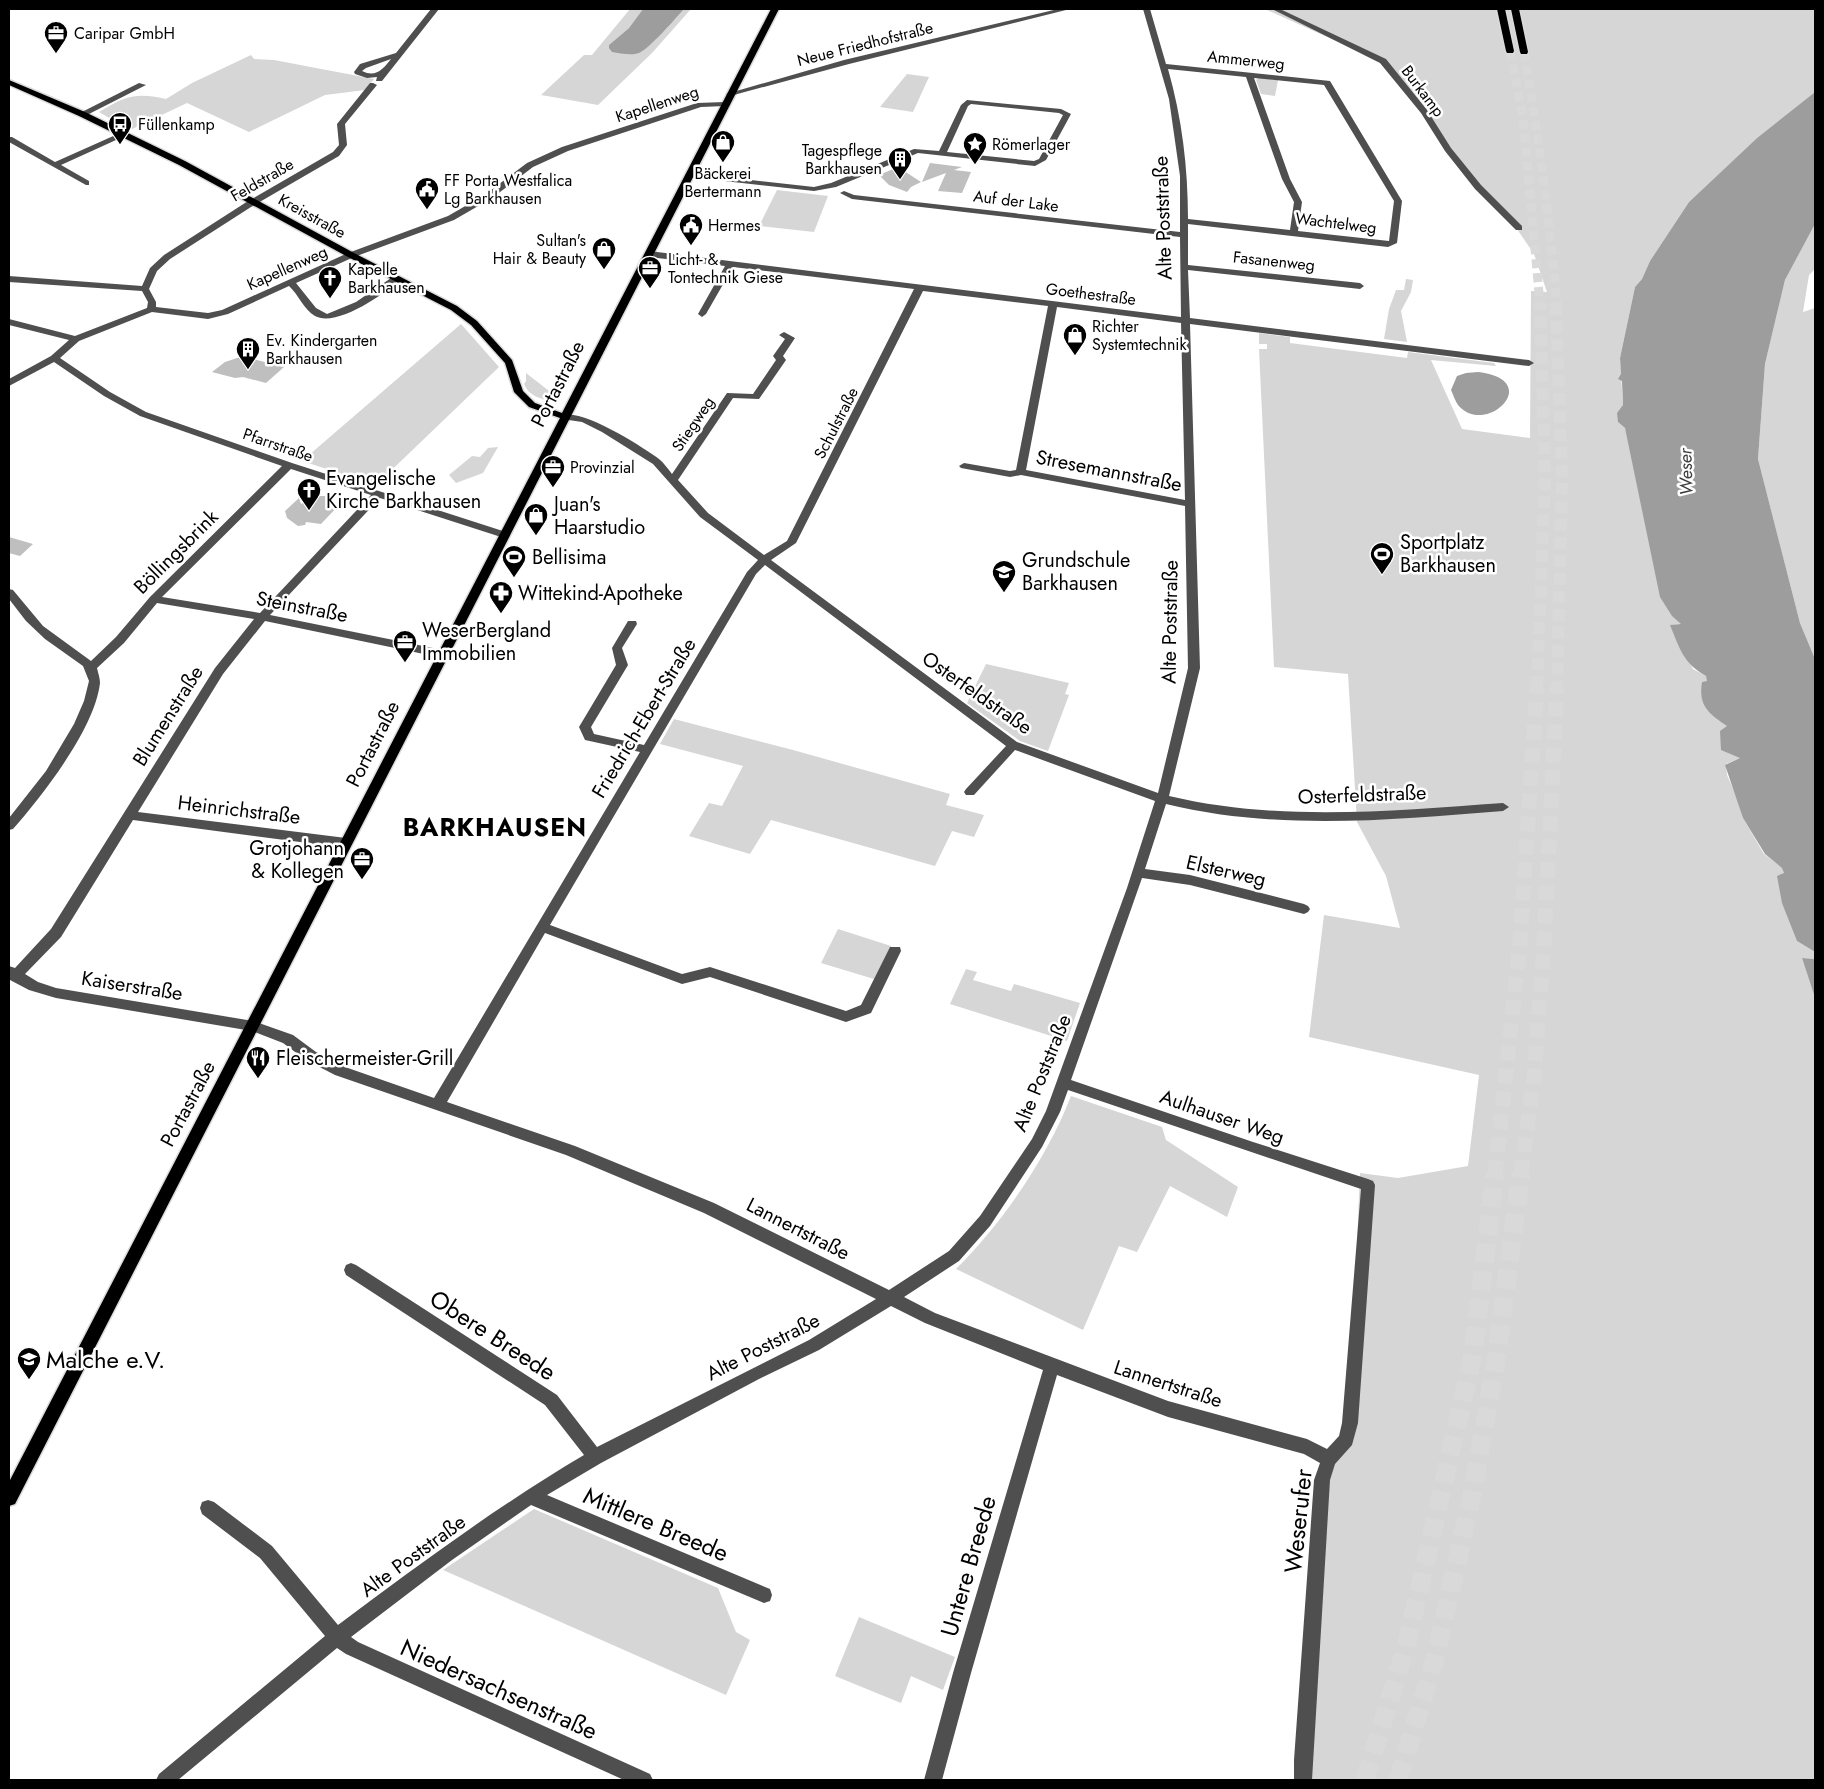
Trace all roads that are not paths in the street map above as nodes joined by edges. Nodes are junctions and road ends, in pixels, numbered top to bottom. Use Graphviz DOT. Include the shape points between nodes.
graph roads {
  1 [pos="435,9"];
  2 [pos="775,9"];
  3 [pos="1066,9"];
  4 [pos="1146,9"];
  5 [pos="1275,9"];
  6 [pos="1502,9"];
  7 [pos="1515,9"];
  8 [pos="1510,51"];
  9 [pos="1524,52"];
  10 [pos="398,54"];
  11 [pos="1162,66"];
  12 [pos="1249,74"];
  13 [pos="378,79"];
  14 [pos="9,82"];
  15 [pos="1326,83"];
  16 [pos="142,85"];
  17 [pos="730,94"];
  18 [pos="725,104"];
  19 [pos="82,114"];
  20 [pos="123,135"];
  21 [pos="9,139"];
  22 [pos="942,153"];
  23 [pos="54,165"];
  24 [pos="690,175"];
  25 [pos="86,183"];
  26 [pos="844,193"];
  27 [pos="254,202"];
  28 [pos="1185,221"];
  29 [pos="1519,228"];
  30 [pos="1294,232"];
  31 [pos="1185,235"];
  32 [pos="649,254"];
  33 [pos="351,255"];
  34 [pos="730,264"];
  35 [pos="1184,267"];
  36 [pos="397,278"];
  37 [pos="9,279"];
  38 [pos="291,283"];
  39 [pos="1360,286"];
  40 [pos="144,288"];
  41 [pos="920,288"];
  42 [pos="1053,304"];
  43 [pos="151,309"];
  44 [pos="702,314"];
  45 [pos="1186,320"];
  46 [pos="9,322"];
  47 [pos="784,335"];
  48 [pos="76,339"];
  49 [pos="54,358"];
  50 [pos="1529,364"];
  51 [pos="9,383"];
  52 [pos="565,417"];
  53 [pos="289,465"];
  54 [pos="964,466"];
  55 [pos="1021,472"];
  56 [pos="673,480"];
  57 [pos="378,494"];
  58 [pos="1190,504"];
  59 [pos="505,535"];
  60 [pos="765,559"];
  61 [pos="9,592"];
  62 [pos="154,599"];
  63 [pos="262,617"];
  64 [pos="632,624"];
  65 [pos="443,654"];
  66 [pos="91,667"];
  67 [pos="1013,745"];
  68 [pos="647,750"];
  69 [pos="970,792"];
  70 [pos="1162,799"];
  71 [pos="1503,807"];
  72 [pos="128,816"];
  73 [pos="9,826"];
  74 [pos="346,843"];
  75 [pos="1138,873"];
  76 [pos="1304,909"];
  77 [pos="542,926"];
  78 [pos="895,951"];
  79 [pos="12,974"];
  80 [pos="253,1026"];
  81 [pos="1063,1083"];
  82 [pos="438,1104"];
  83 [pos="1368,1185"];
  84 [pos="351,1270"];
  85 [pos="889,1299"];
  86 [pos="1052,1366"];
  87 [pos="595,1457"];
  88 [pos="1328,1459"];
  89 [pos="530,1496"];
  90 [pos="9,1498"];
  91 [pos="208,1508"];
  92 [pos="764,1595"];
  93 [pos="337,1637"];
  94 [pos="165,1780"];
  95 [pos="644,1780"];
  96 [pos="933,1780"];
  97 [pos="1303,1780"];
  1 -- 10 [label="street, Feldstraße"];
  2 -- 17 [label="main road, Portastraße"];
  3 -- 17 [label="street, Neue Friedhofstraße"];
  4 -- 11 [label="street, Alte Poststraße"];
  5 -- 29 [label="street, Burkamp" via="1384,61 1478,188"];
  6 -- 8 [label="highway"];
  7 -- 9 [label="highway"];
  10 -- 13 [label="street, Feldstraße"];
  10 -- 13 [label="street" via="363,66 358,72"];
  11 -- 12 [label="street, Ammerweg"];
  11 -- 28 [label="street, Alte Poststraße" via="1173,99 1183,167"];
  12 -- 15 [label="street, Ammerweg"];
  12 -- 30 [label="street" via="1286,180 1298,202"];
  13 -- 27 [label="street, Feldstraße" via="342,124 343,145 336,154"];
  14 -- 19 [label="main road, Kreisstraße"];
  15 -- 30 [label="street, Wachtelweg" via="1398,201 1393,242"];
  16 -- 19 [label="street"];
  17 -- 18 [label="main road, Portastraße"];
  18 -- 24 [label="main road, Portastraße"];
  18 -- 33 [label="street, Kapellenweg" via="700,105 565,149 530,165 489,196 451,218"];
  19 -- 20 [label="main road, Kreisstraße"];
  20 -- 23 [label="street"];
  20 -- 27 [label="main road, Kreisstraße"];
  21 -- 23 [label="street"];
  22 -- 22 [label="street" via="1035,164 1040,162 1068,114 970,102 965,105"];
  22 -- 24 [label="street" via="917,151 814,189"];
  23 -- 25 [label="street"];
  24 -- 32 [label="main road, Portastraße"];
  26 -- 31 [label="street, Auf der Lake" via="852,197"];
  27 -- 33 [label="main road, Kreisstraße"];
  27 -- 40 [label="street, Feldstraße" via="167,257 153,270"];
  28 -- 30 [label="street, Wachtelweg"];
  28 -- 31 [label="street, Alte Poststraße"];
  31 -- 35 [label="street, Alte Poststraße"];
  32 -- 34 [label="street, Goethestraße"];
  32 -- 52 [label="main road, Portastraße"];
  33 -- 36 [label="main road, Kreisstraße"];
  33 -- 38 [label="street, Kapellenweg"];
  34 -- 41 [label="street, Goethestraße"];
  34 -- 44 [label="street"];
  35 -- 39 [label="street, Fasanenweg"];
  35 -- 45 [label="street, Alte Poststraße"];
  36 -- 38 [label="street" via="340,314 328,318 307,304"];
  36 -- 52 [label="main road, Kreisstraße" via="454,308 474,323 509,362 519,392 532,405"];
  37 -- 40 [label="street"];
  38 -- 43 [label="street, Kapellenweg" via="217,315"];
  40 -- 43 [label="street" via="152,302"];
  41 -- 42 [label="street, Goethestraße"];
  41 -- 60 [label="street, Schulstraße" via="791,542"];
  42 -- 45 [label="street, Goethestraße"];
  42 -- 55 [label="street, Stresemannstraße"];
  43 -- 48 [label="street, Kapellenweg"];
  45 -- 50 [label="street, Goethestraße"];
  45 -- 58 [label="street, Alte Poststraße"];
  46 -- 48 [label="street"];
  47 -- 56 [label="street, Stiegweg" via="790,338 778,356 781,360 756,397 730,395"];
  48 -- 49 [label="street, Kapellenweg"];
  49 -- 51 [label="street, Kapellenweg"];
  49 -- 53 [label="street, Pfarrstraße" via="143,414"];
  52 -- 56 [label="street, Osterfeldstraße" via="584,420 606,430 656,462"];
  52 -- 59 [label="main road, Portastraße"];
  53 -- 57 [label="street, Pfarrstraße"];
  53 -- 62 [label="street, Böllingsbrink"];
  54 -- 55 [label="street, Stresemannstraße" via="1010,474"];
  55 -- 58 [label="street, Stresemannstraße"];
  56 -- 60 [label="street, Osterfeldstraße" via="704,516"];
  57 -- 59 [label="street, Pfarrstraße"];
  57 -- 63 [label="street, Blumenstraße"];
  58 -- 70 [label="street, Alte Poststraße" via="1194,668"];
  59 -- 65 [label="main road, Portastraße"];
  60 -- 67 [label="street, Osterfeldstraße"];
  60 -- 68 [label="street, Friedrich-Ebert-Straße" via="752,572"];
  61 -- 66 [label="street" via="43,632"];
  62 -- 63 [label="street, Steinstraße"];
  62 -- 66 [label="street, Böllingsbrink" via="120,640"];
  63 -- 65 [label="street, Steinstraße"];
  63 -- 72 [label="street, Blumenstraße" via="219,671"];
  64 -- 68 [label="street" via="617,648 622,665 585,727 589,737"];
  65 -- 74 [label="main road, Portastraße"];
  66 -- 73 [label="street" via="93,692 85,716 59,760"];
  67 -- 69 [label="street"];
  67 -- 70 [label="street, Osterfeldstraße"];
  68 -- 77 [label="street, Friedrich-Ebert-Straße"];
  70 -- 71 [label="street, Osterfeldstraße" via="1220,810 1326,818"];
  70 -- 75 [label="street, Alte Poststraße"];
  72 -- 74 [label="street, Heinrichstraße"];
  72 -- 79 [label="street, Blumenstraße" via="56,933"];
  74 -- 80 [label="main road, Portastraße"];
  75 -- 76 [label="street, Elsterweg" via="1190,880"];
  75 -- 81 [label="street, Alte Poststraße"];
  77 -- 78 [label="street" via="682,979 710,972 846,1018 866,1009"];
  77 -- 82 [label="street, Friedrich-Ebert-Straße"];
  79 -- 80 [label="street, Kaiserstraße" via="44,989 73,997"];
  80 -- 82 [label="street, Lannertstraße" via="288,1038 311,1056 340,1071"];
  80 -- 90 [label="main road, Portastraße"];
  81 -- 83 [label="street, Aulhauser Weg" via="1273,1156"];
  81 -- 85 [label="street, Alte Poststraße" via="1037,1143 985,1221 954,1256"];
  82 -- 85 [label="street, Lannertstraße" via="570,1150 709,1208"];
  83 -- 88 [label="street, Weserufer" via="1350,1423 1346,1440"];
  84 -- 87 [label="street, Obere Breede" via="551,1400"];
  85 -- 86 [label="street, Lannertstraße"];
  85 -- 87 [label="street, Alte Poststraße" via="814,1345"];
  86 -- 88 [label="street, Lannertstraße" via="1168,1409 1307,1447"];
  86 -- 96 [label="street, Untere Breede"];
  87 -- 89 [label="street, Alte Poststraße"];
  88 -- 97 [label="street, Weserufer" via="1322,1480"];
  89 -- 92 [label="street, Mittlere Breede"];
  89 -- 93 [label="street, Alte Poststraße" via="446,1554"];
  91 -- 93 [label="street, Niedersachsenstraße" via="266,1552"];
  93 -- 94 [label="street, Alte Poststraße"];
  93 -- 95 [label="street, Niedersachsenstraße" via="352,1648"];
}
